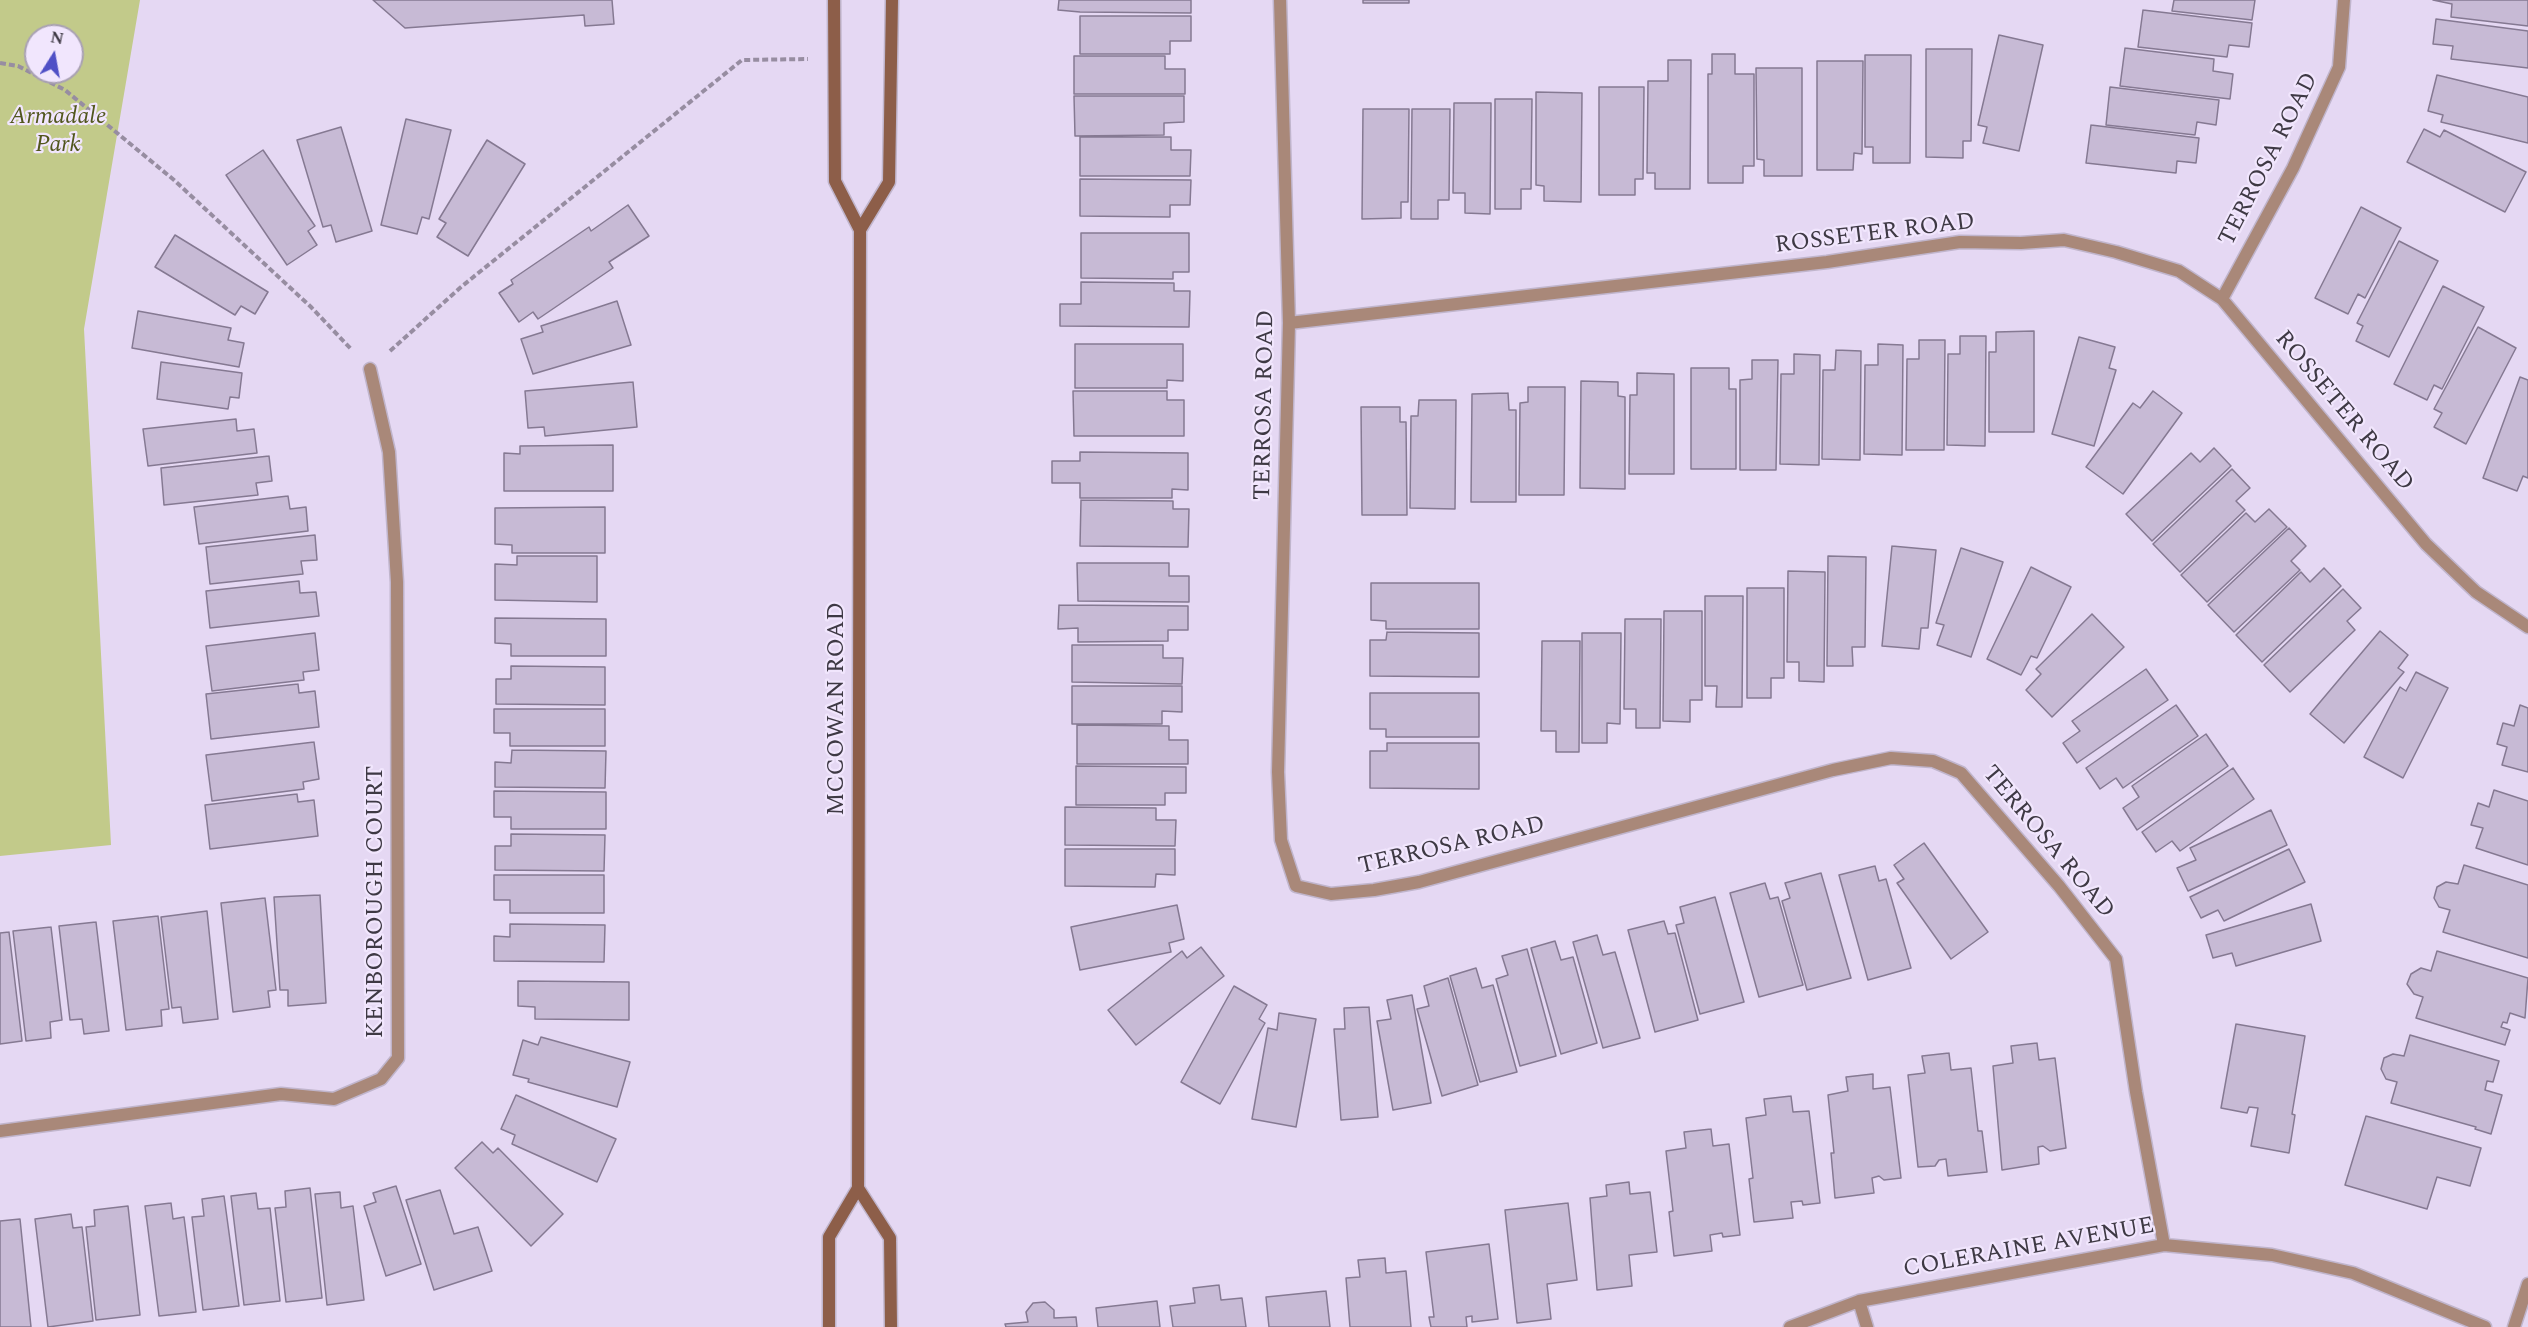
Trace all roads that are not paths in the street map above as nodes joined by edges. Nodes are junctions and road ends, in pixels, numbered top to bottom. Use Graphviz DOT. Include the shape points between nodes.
graph roads {
  1 [pos="834,0"];
  2 [pos="892,0"];
  3 [pos="1280,0"];
  4 [pos="2344,0"];
  5 [pos="860,230"];
  6 [pos="2222,298"];
  7 [pos="1289,323"];
  8 [pos="370,369"];
  9 [pos="2528,627"];
  10 [pos="0,1131"];
  11 [pos="858,1188"];
  12 [pos="2164,1245"];
  13 [pos="2528,1284"];
  14 [pos="1859,1301"];
  15 [pos="829,1327"];
  16 [pos="891,1327"];
  17 [pos="1790,1327"];
  18 [pos="1867,1327"];
  19 [pos="2485,1327"];
  20 [pos="2514,1327"];
  1 -- 5 [label="main road, MCCOWAN ROAD" via="835,181"];
  2 -- 5 [label="main road" via="889,182"];
  3 -- 7 [label="street, TERROSA ROAD"];
  4 -- 6 [label="street, TERROSA ROAD" via="2339,68 2293,168"];
  5 -- 11 [label="main road, MCCOWAN ROAD"];
  6 -- 7 [label="street, ROSSETER ROAD" via="2180,271 2064,240 1960,242 1827,262"];
  6 -- 9 [label="street, ROSSETER ROAD" via="2426,544 2476,592"];
  7 -- 12 [label="street, TERROSA ROAD" via="1278,772 1281,840 1296,886 1331,894 1385,888 1833,770 1891,758 1933,761 1961,773 2116,959"];
  8 -- 10 [label="street, KENBOROUGH COURT" via="389,452 397,582 398,1058 381,1079 334,1099 280,1094"];
  11 -- 15 [label="main road" via="829,1237"];
  11 -- 16 [label="main road" via="890,1238"];
  12 -- 14 [label="street, COLERAINE AVENUE"];
  12 -- 19 [label="street, COLERAINE AVENUE" via="2272,1255 2353,1273"];
  13 -- 20 [label="street"];
  14 -- 17 [label="street, COLERAINE AVENUE"];
  14 -- 18 [label="street"];
}
